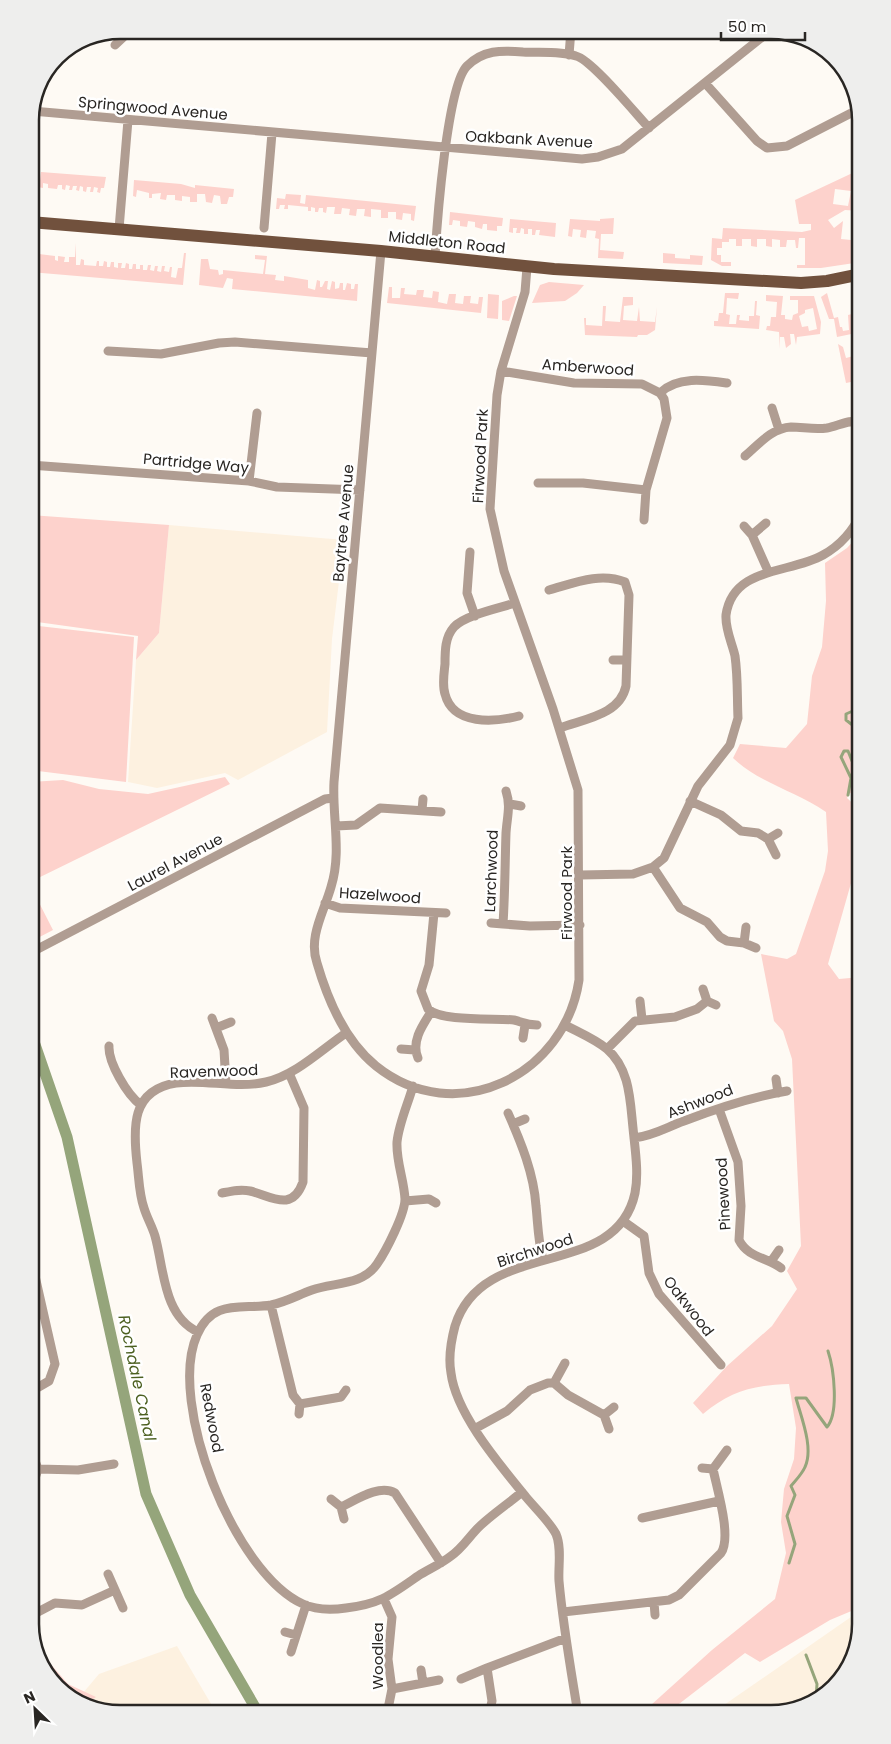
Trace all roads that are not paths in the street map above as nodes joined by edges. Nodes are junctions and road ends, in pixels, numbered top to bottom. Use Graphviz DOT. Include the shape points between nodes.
graph roads {
  1 [pos="121,39"];
  2 [pos="570,39"];
  3 [pos="760,39"];
  4 [pos="115,45"];
  5 [pos="569,55"];
  6 [pos="705,83"];
  7 [pos="40,112"];
  8 [pos="852,114"];
  9 [pos="128,120"];
  10 [pos="649,128"];
  11 [pos="272,133"];
  12 [pos="446,148"];
  13 [pos="39,223"];
  14 [pos="264,228"];
  15 [pos="119,229"];
  16 [pos="381,251"];
  17 [pos="435,257"];
  18 [pos="527,266"];
  19 [pos="852,276"];
  20 [pos="108,351"];
  21 [pos="372,353"];
  22 [pos="501,371"];
  23 [pos="727,383"];
  24 [pos="660,393"];
  25 [pos="772,408"];
  26 [pos="257,413"];
  27 [pos="852,421"];
  28 [pos="779,430"];
  29 [pos="759,444"];
  30 [pos="766,452"];
  31 [pos="745,456"];
  32 [pos="39,466"];
  33 [pos="249,481"];
  34 [pos="538,483"];
  35 [pos="360,490"];
  36 [pos="646,490"];
  37 [pos="644,520"];
  38 [pos="766,524"];
  39 [pos="744,526"];
  40 [pos="852,529"];
  41 [pos="752,535"];
  42 [pos="470,552"];
  43 [pos="768,571"];
  44 [pos="549,590"];
  45 [pos="515,603"];
  46 [pos="475,616"];
  47 [pos="613,660"];
  48 [pos="626,660"];
  49 [pos="518,716"];
  50 [pos="560,728"];
  51 [pos="506,791"];
  52 [pos="333,798"];
  53 [pos="423,799"];
  54 [pos="690,801"];
  55 [pos="510,804"];
  56 [pos="521,806"];
  57 [pos="422,810"];
  58 [pos="441,812"];
  59 [pos="336,826"];
  60 [pos="778,834"];
  61 [pos="768,838"];
  62 [pos="776,855"];
  63 [pos="653,867"];
  64 [pos="580,875"];
  65 [pos="326,903"];
  66 [pos="434,913"];
  67 [pos="446,913"];
  68 [pos="491,923"];
  69 [pos="503,924"];
  70 [pos="580,925"];
  71 [pos="746,927"];
  72 [pos="744,943"];
  73 [pos="39,948"];
  74 [pos="756,948"];
  75 [pos="703,989"];
  76 [pos="640,1001"];
  77 [pos="707,1001"];
  78 [pos="716,1005"];
  79 [pos="431,1012"];
  80 [pos="212,1018"];
  81 [pos="642,1019"];
  82 [pos="231,1022"];
  83 [pos="525,1025"];
  84 [pos="537,1025"];
  85 [pos="565,1025"];
  86 [pos="216,1028"];
  87 [pos="346,1033"];
  88 [pos="523,1038"];
  89 [pos="109,1046"];
  90 [pos="401,1049"];
  91 [pos="606,1049"];
  92 [pos="289,1073"];
  93 [pos="776,1079"];
  94 [pos="226,1084"];
  95 [pos="413,1086"];
  96 [pos="788,1091"];
  97 [pos="778,1093"];
  98 [pos="141,1105"];
  99 [pos="719,1110"];
  100 [pos="508,1113"];
  101 [pos="525,1119"];
  102 [pos="513,1124"];
  103 [pos="634,1138"];
  104 [pos="429,1188"];
  105 [pos="222,1193"];
  106 [pos="405,1201"];
  107 [pos="623,1221"];
  108 [pos="779,1250"];
  109 [pos="543,1260"];
  110 [pos="772,1260"];
  111 [pos="781,1268"];
  112 [pos="39,1294"];
  113 [pos="270,1305"];
  114 [pos="198,1332"];
  115 [pos="565,1363"];
  116 [pos="721,1365"];
  117 [pos="554,1383"];
  118 [pos="39,1387"];
  119 [pos="346,1390"];
  120 [pos="614,1407"];
  121 [pos="604,1415"];
  122 [pos="476,1428"];
  123 [pos="609,1429"];
  124 [pos="727,1450"];
  125 [pos="114,1464"];
  126 [pos="702,1468"];
  127 [pos="713,1469"];
  128 [pos="39,1470"];
  129 [pos="522,1492"];
  130 [pos="331,1499"];
  131 [pos="719,1501"];
  132 [pos="340,1507"];
  133 [pos="642,1518"];
  134 [pos="344,1519"];
  135 [pos="441,1563"];
  136 [pos="108,1574"];
  137 [pos="115,1590"];
  138 [pos="384,1599"];
  139 [pos="654,1602"];
  140 [pos="306,1605"];
  141 [pos="123,1608"];
  142 [pos="39,1612"];
  143 [pos="563,1612"];
  144 [pos="655,1616"];
  145 [pos="284,1632"];
  146 [pos="296,1635"];
  147 [pos="566,1638"];
  148 [pos="291,1652"];
  149 [pos="487,1668"];
  150 [pos="421,1670"];
  151 [pos="461,1679"];
  152 [pos="439,1680"];
  153 [pos="423,1683"];
  154 [pos="392,1689"];
  155 [pos="389,1705"];
  156 [pos="491,1705"];
  157 [pos="577,1705"];
  1 -- 4 [label="street"];
  2 -- 5 [label="street"];
  3 -- 6 [label="street, Oakbank Avenue"];
  5 -- 10 [label="street" via="577,56 594,69"];
  5 -- 12 [label="street" via="497,50 480,55 465,68 457,86"];
  6 -- 8 [label="street" via="756,141 766,148 788,146"];
  6 -- 10 [label="street, Oakbank Avenue"];
  7 -- 9 [label="street, Springwood Avenue"];
  9 -- 11 [label="street, Springwood Avenue"];
  9 -- 15 [label="street"];
  10 -- 12 [label="street, Oakbank Avenue" via="622,149 582,159"];
  11 -- 12 [label="street, Oakbank Avenue"];
  11 -- 14 [label="street"];
  12 -- 17 [label="street"];
  13 -- 15 [label="main road, Middleton Road"];
  15 -- 16 [label="main road, Middleton Road"];
  16 -- 17 [label="main road, Middleton Road"];
  16 -- 21 [label="street, Baytree Avenue"];
  17 -- 18 [label="main road, Middleton Road"];
  18 -- 19 [label="main road, Middleton Road" via="647,276 801,283"];
  18 -- 22 [label="street, Firwood Park" via="525,292"];
  20 -- 21 [label="street" via="161,354 235,342"];
  21 -- 35 [label="street, Baytree Avenue"];
  22 -- 24 [label="street, Amberwood" via="574,383 642,384"];
  22 -- 45 [label="street, Firwood Park" via="490,509 497,546"];
  23 -- 24 [label="street" via="682,381"];
  24 -- 36 [label="street" via="666,418"];
  25 -- 28 [label="street"];
  26 -- 33 [label="street"];
  27 -- 28 [label="street" via="815,429 792,427"];
  28 -- 29 [label="street"];
  29 -- 30 [label="street"];
  29 -- 31 [label="street"];
  32 -- 33 [label="street, Partridge Way"];
  33 -- 35 [label="street, Partridge Way" via="277,487"];
  34 -- 36 [label="street" via="583,483"];
  35 -- 52 [label="street, Baytree Avenue"];
  36 -- 37 [label="street"];
  38 -- 41 [label="street"];
  39 -- 41 [label="street"];
  40 -- 43 [label="street" via="823,555"];
  41 -- 43 [label="street"];
  42 -- 46 [label="street" via="467,593"];
  43 -- 54 [label="street" via="746,581 730,602 726,623 735,657 737,727 727,752 698,786"];
  44 -- 48 [label="street" via="588,579 608,578 625,582 630,595"];
  45 -- 46 [label="street"];
  45 -- 50 [label="street, Firwood Park"];
  46 -- 49 [label="street" via="458,624 448,638 444,688 447,700 458,713 474,719 497,720"];
  47 -- 48 [label="street"];
  48 -- 50 [label="street" via="626,686 618,703 609,710"];
  50 -- 64 [label="street, Firwood Park" via="578,790"];
  51 -- 55 [label="street, Larchwood"];
  52 -- 59 [label="street, Firwood Park"];
  52 -- 73 [label="street, Laurel Avenue"];
  53 -- 57 [label="street"];
  54 -- 61 [label="street" via="721,815 741,831"];
  54 -- 63 [label="street" via="669,851"];
  55 -- 56 [label="street"];
  55 -- 69 [label="street, Larchwood"];
  57 -- 58 [label="street"];
  57 -- 59 [label="street" via="380,808 356,825"];
  59 -- 65 [label="street, Firwood Park" via="334,872"];
  60 -- 61 [label="street"];
  61 -- 62 [label="street"];
  63 -- 64 [label="street" via="633,874"];
  63 -- 72 [label="street" via="680,908 707,922 720,938"];
  64 -- 70 [label="street, Firwood Park"];
  65 -- 66 [label="street, Hazelwood" via="340,908"];
  65 -- 87 [label="street, Firwood Park" via="315,938 316,961"];
  66 -- 67 [label="street, Hazelwood"];
  66 -- 79 [label="street, Hazelwood" via="429,965 421,991 424,1004"];
  68 -- 69 [label="street"];
  69 -- 70 [label="street, Larchwood"];
  70 -- 85 [label="street, Firwood Park" via="579,980"];
  71 -- 72 [label="street"];
  72 -- 74 [label="street"];
  75 -- 77 [label="street"];
  76 -- 81 [label="street"];
  77 -- 78 [label="street"];
  77 -- 81 [label="street" via="681,1015"];
  79 -- 83 [label="street" via="484,1021 516,1020"];
  79 -- 90 [label="street" via="421,1029 417,1054"];
  80 -- 86 [label="street"];
  81 -- 91 [label="street" via="629,1026"];
  82 -- 86 [label="street"];
  83 -- 84 [label="street"];
  83 -- 88 [label="street"];
  85 -- 91 [label="street, Birchwood"];
  85 -- 95 [label="street, Firwood Park" via="535,1064 493,1087 458,1093"];
  86 -- 94 [label="street" via="224,1050"];
  87 -- 92 [label="street, Ravenwood"];
  87 -- 95 [label="street, Firwood Park" via="378,1068"];
  89 -- 98 [label="street" via="108,1056 129,1095"];
  91 -- 103 [label="street, Birchwood" via="622,1068 629,1088"];
  92 -- 94 [label="street, Ravenwood" via="263,1083"];
  92 -- 105 [label="street" via="304,1108 303,1182 300,1189 296,1195 281,1200 240,1190"];
  93 -- 97 [label="street"];
  94 -- 98 [label="street, Ravenwood" via="184,1083 162,1087"];
  95 -- 106 [label="street, Redwood" via="398,1140"];
  96 -- 97 [label="street, Ashwood"];
  97 -- 99 [label="street, Ashwood" via="745,1099"];
  98 -- 114 [label="street" via="135,1120 134,1137 144,1210 154,1234 174,1310 186,1325"];
  99 -- 103 [label="street, Ashwood" via="658,1133"];
  99 -- 110 [label="street, Pinewood" via="738,1162 740,1240 750,1254"];
  100 -- 102 [label="street"];
  101 -- 102 [label="street"];
  102 -- 109 [label="street" via="533,1188 537,1235"];
  103 -- 107 [label="street, Birchwood" via="636,1184"];
  104 -- 106 [label="street" via="432,1201"];
  106 -- 113 [label="street, Redwood" via="375,1268 353,1281 324,1286"];
  107 -- 109 [label="street, Birchwood" via="600,1242"];
  107 -- 116 [label="street, Oakwood" via="644,1236 649,1273 659,1294 704,1348 716,1352"];
  108 -- 110 [label="street"];
  109 -- 122 [label="street, Birchwood" via="494,1278 471,1296 459,1314 450,1350 451,1374 458,1396"];
  110 -- 111 [label="street, Pinewood"];
  112 -- 118 [label="street" via="55,1364 49,1381"];
  113 -- 114 [label="street, Redwood" via="240,1305 224,1309 205,1321"];
  113 -- 119 [label="street" via="299,1409 341,1397"];
  114 -- 140 [label="street, Redwood" via="190,1353 191,1396 215,1490 228,1518 260,1566 284,1592"];
  115 -- 117 [label="street"];
  117 -- 121 [label="street" via="568,1395"];
  117 -- 122 [label="street" via="548,1382 530,1390 508,1411"];
  120 -- 121 [label="street"];
  121 -- 123 [label="street"];
  122 -- 129 [label="street, Birchwood"];
  124 -- 127 [label="street"];
  125 -- 128 [label="street" via="78,1470"];
  126 -- 127 [label="street"];
  127 -- 131 [label="street"];
  129 -- 135 [label="street, Redwood"];
  129 -- 143 [label="street, Birchwood" via="556,1535"];
  130 -- 132 [label="street"];
  131 -- 133 [label="street"];
  131 -- 139 [label="street" via="726,1533 723,1550 678,1595"];
  132 -- 134 [label="street"];
  132 -- 135 [label="street" via="381,1490 395,1493"];
  135 -- 138 [label="street, Redwood"];
  136 -- 137 [label="street"];
  137 -- 141 [label="street"];
  137 -- 142 [label="street" via="82,1605 55,1604"];
  138 -- 140 [label="street, Redwood" via="344,1609"];
  138 -- 154 [label="street, Woodlea" via="392,1617 388,1659"];
  139 -- 143 [label="street"];
  139 -- 144 [label="street"];
  140 -- 146 [label="street"];
  143 -- 147 [label="street, Birchwood"];
  145 -- 146 [label="street"];
  146 -- 148 [label="street"];
  147 -- 149 [label="street"];
  147 -- 157 [label="street, Birchwood"];
  149 -- 151 [label="street"];
  149 -- 156 [label="street"];
  150 -- 153 [label="street"];
  152 -- 153 [label="street"];
  153 -- 154 [label="street"];
  154 -- 155 [label="street, Woodlea"];
}
